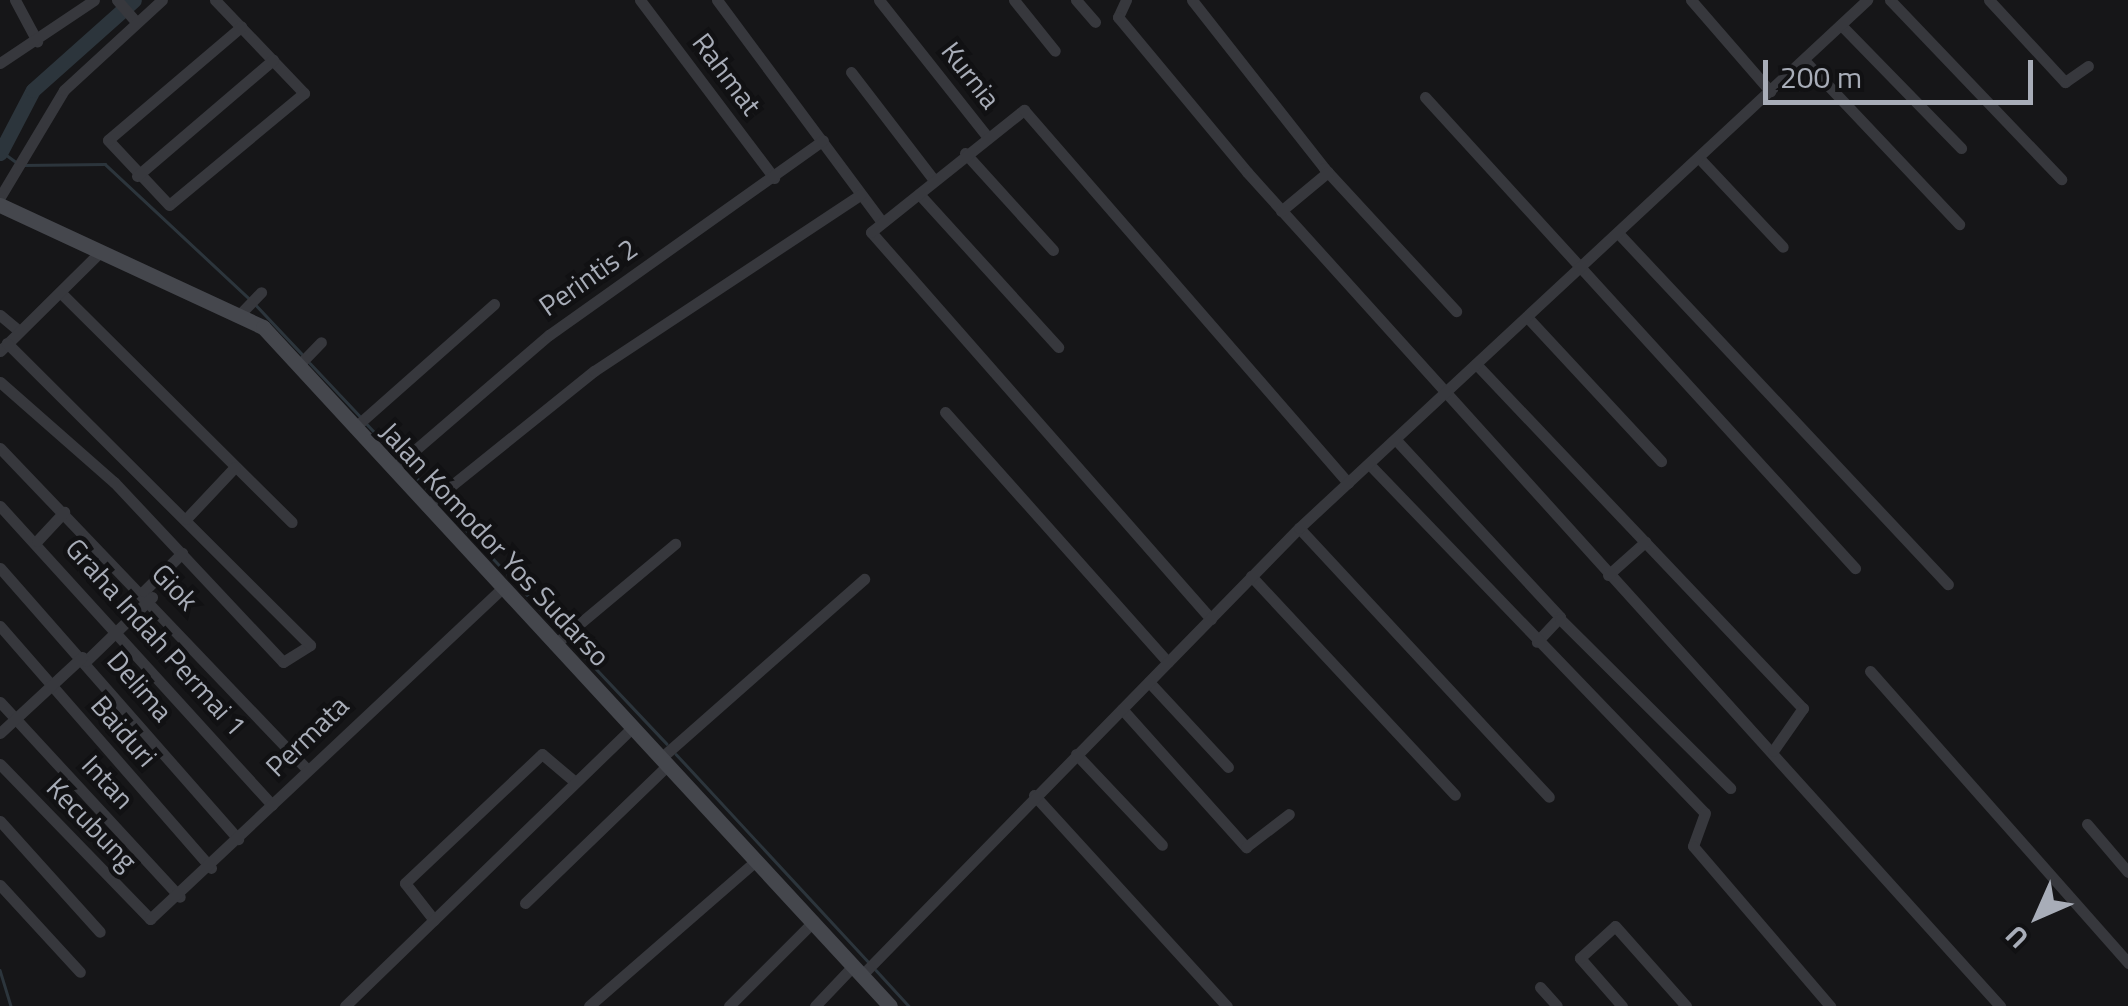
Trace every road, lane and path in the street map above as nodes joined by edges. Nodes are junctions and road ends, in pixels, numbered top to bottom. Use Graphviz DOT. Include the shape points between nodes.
graph roads {
  1 [pos="15,0"];
  2 [pos="94,0"];
  3 [pos="117,0"];
  4 [pos="162,0"];
  5 [pos="215,0"];
  6 [pos="640,0"];
  7 [pos="717,0"];
  8 [pos="880,0"];
  9 [pos="1014,0"];
  10 [pos="1076,0"];
  11 [pos="1126,0"];
  12 [pos="1192,0"];
  13 [pos="1690,0"];
  14 [pos="1867,0"];
  15 [pos="1890,0"];
  16 [pos="1990,0"];
  17 [pos="74,6"];
  18 [pos="132,18"];
  19 [pos="1095,22"];
  20 [pos="1841,25"];
  21 [pos="242,27"];
  22 [pos="37,41"];
  23 [pos="1055,51"];
  24 [pos="274,60"];
  25 [pos="1804,60"];
  26 [pos="0,64"];
  27 [pos="2088,66"];
  28 [pos="851,72"];
  29 [pos="1770,91"];
  30 [pos="1425,97"];
  31 [pos="986,135"];
  32 [pos="823,140"];
  33 [pos="1962,148"];
  34 [pos="964,153"];
  35 [pos="1699,158"];
  36 [pos="1328,172"];
  37 [pos="137,176"];
  38 [pos="774,178"];
  39 [pos="2061,179"];
  40 [pos="934,180"];
  41 [pos="861,194"];
  42 [pos="919,194"];
  43 [pos="0,201"];
  44 [pos="1281,211"];
  45 [pos="882,222"];
  46 [pos="1958,224"];
  47 [pos="1618,234"];
  48 [pos="1783,247"];
  49 [pos="1052,250"];
  50 [pos="100,252"];
  51 [pos="1584,266"];
  52 [pos="62,292"];
  53 [pos="494,304"];
  54 [pos="1456,312"];
  55 [pos="0,315"];
  56 [pos="1527,316"];
  57 [pos="20,331"];
  58 [pos="320,342"];
  59 [pos="4,347"];
  60 [pos="1058,347"];
  61 [pos="303,361"];
  62 [pos="1476,364"];
  63 [pos="0,382"];
  64 [pos="1443,395"];
  65 [pos="944,412"];
  66 [pos="357,424"];
  67 [pos="1396,441"];
  68 [pos="0,448"];
  69 [pos="1660,461"];
  70 [pos="1369,464"];
  71 [pos="235,467"];
  72 [pos="397,467"];
  73 [pos="1348,483"];
  74 [pos="430,503"];
  75 [pos="0,506"];
  76 [pos="64,512"];
  77 [pos="188,521"];
  78 [pos="292,522"];
  79 [pos="1300,528"];
  80 [pos="171,541"];
  81 [pos="37,542"];
  82 [pos="1645,542"];
  83 [pos="674,544"];
  84 [pos="182,553"];
  85 [pos="0,568"];
  86 [pos="1855,568"];
  87 [pos="1252,576"];
  88 [pos="1608,576"];
  89 [pos="864,579"];
  90 [pos="1948,584"];
  91 [pos="502,589"];
  92 [pos="148,594"];
  93 [pos="1211,618"];
  94 [pos="1560,619"];
  95 [pos="0,626"];
  96 [pos="117,630"];
  97 [pos="1536,642"];
  98 [pos="558,643"];
  99 [pos="84,659"];
  100 [pos="1168,662"];
  101 [pos="1870,671"];
  102 [pos="1149,682"];
  103 [pos="52,686"];
  104 [pos="0,702"];
  105 [pos="1122,709"];
  106 [pos="16,719"];
  107 [pos="631,729"];
  108 [pos="0,733"];
  109 [pos="1774,751"];
  110 [pos="1076,754"];
  111 [pos="666,758"];
  112 [pos="0,764"];
  113 [pos="1228,767"];
  114 [pos="306,768"];
  115 [pos="575,782"];
  116 [pos="1730,788"];
  117 [pos="1455,794"];
  118 [pos="1034,795"];
  119 [pos="1550,797"];
  120 [pos="272,805"];
  121 [pos="1289,814"];
  122 [pos="0,821"];
  123 [pos="2087,824"];
  124 [pos="238,839"];
  125 [pos="1162,845"];
  126 [pos="757,860"];
  127 [pos="210,868"];
  128 [pos="2128,872"];
  129 [pos="0,885"];
  130 [pos="180,897"];
  131 [pos="524,903"];
  132 [pos="147,919"];
  133 [pos="434,920"];
  134 [pos="814,921"];
  135 [pos="100,932"];
  136 [pos="2128,963"];
  137 [pos="861,971"];
  138 [pos="80,972"];
  139 [pos="1540,987"];
  140 [pos="344,1006"];
  141 [pos="588,1006"];
  142 [pos="729,1006"];
  143 [pos="814,1006"];
  144 [pos="890,1006"];
  145 [pos="1227,1006"];
  146 [pos="1557,1006"];
  147 [pos="1622,1006"];
  148 [pos="1686,1006"];
  149 [pos="1830,1006"];
  150 [pos="2000,1006"];
  1 -- 22 [label="street"];
  2 -- 17 [label="street"];
  3 -- 18 [label="street"];
  4 -- 18 [label="street"];
  5 -- 21 [label="street"];
  6 -- 38 [label="street, Rahmat"];
  7 -- 32 [label="street"];
  8 -- 31 [label="street, Kurnia"];
  9 -- 23 [label="street"];
  10 -- 19 [label="street"];
  11 -- 44 [label="street" via="1118,16"];
  12 -- 36 [label="street"];
  13 -- 29 [label="street"];
  14 -- 20 [label="street"];
  15 -- 39 [label="street"];
  16 -- 27 [label="street" via="2068,84"];
  17 -- 22 [label="street"];
  18 -- 43 [label="street" via="64,90"];
  20 -- 25 [label="street"];
  20 -- 33 [label="street"];
  21 -- 24 [label="street"];
  21 -- 37 [label="street" via="110,136"];
  22 -- 26 [label="street"];
  24 -- 37 [label="street"];
  24 -- 37 [label="street" via="304,94 170,204"];
  25 -- 29 [label="street"];
  25 -- 46 [label="street"];
  28 -- 40 [label="street"];
  29 -- 35 [label="street"];
  30 -- 51 [label="street"];
  31 -- 34 [label="street"];
  31 -- 73 [label="street" via="1024,110"];
  32 -- 38 [label="street, Perintis 2"];
  32 -- 41 [label="street"];
  34 -- 40 [label="street"];
  34 -- 49 [label="street"];
  35 -- 47 [label="street"];
  35 -- 48 [label="street"];
  36 -- 44 [label="street"];
  36 -- 54 [label="street"];
  38 -- 72 [label="street, Perintis 2" via="549,335"];
  40 -- 42 [label="street"];
  41 -- 45 [label="street"];
  41 -- 74 [label="street" via="594,371"];
  42 -- 45 [label="street"];
  42 -- 60 [label="street"];
  43 -- 50 [label="street, Jalan Komodor Yos Sudarso"];
  44 -- 64 [label="street"];
  45 -- 93 [label="street" via="871,232"];
  47 -- 51 [label="street"];
  47 -- 90 [label="street"];
  50 -- 52 [label="street"];
  50 -- 61 [label="street, Jalan Komodor Yos Sudarso" via="252,302"];
  51 -- 56 [label="street"];
  51 -- 86 [label="street"];
  52 -- 57 [label="street"];
  52 -- 71 [label="street"];
  53 -- 66 [label="street"];
  55 -- 57 [label="street"];
  56 -- 62 [label="street"];
  56 -- 69 [label="street"];
  57 -- 59 [label="street"];
  58 -- 61 [label="street"];
  59 -- 77 [label="street"];
  61 -- 66 [label="street, Jalan Komodor Yos Sudarso"];
  62 -- 64 [label="street"];
  62 -- 82 [label="street"];
  63 -- 80 [label="street"];
  64 -- 67 [label="street"];
  64 -- 88 [label="street"];
  65 -- 100 [label="street"];
  66 -- 72 [label="street, Jalan Komodor Yos Sudarso"];
  67 -- 70 [label="street"];
  67 -- 94 [label="street"];
  68 -- 76 [label="street, Giok"];
  70 -- 73 [label="street"];
  70 -- 97 [label="street"];
  71 -- 77 [label="street"];
  71 -- 78 [label="street"];
  72 -- 74 [label="street, Jalan Komodor Yos Sudarso"];
  73 -- 79 [label="street"];
  74 -- 91 [label="street, Jalan Komodor Yos Sudarso"];
  75 -- 81 [label="street, Graha Indah Permai 1"];
  76 -- 81 [label="street"];
  76 -- 92 [label="street, Giok"];
  77 -- 80 [label="street"];
  77 -- 84 [label="street" via="310,645 286,665"];
  79 -- 87 [label="street"];
  79 -- 119 [label="street"];
  80 -- 84 [label="street"];
  81 -- 96 [label="street, Graha Indah Permai 1"];
  82 -- 88 [label="street"];
  82 -- 109 [label="street" via="1803,708"];
  83 -- 98 [label="street"];
  84 -- 92 [label="street"];
  85 -- 99 [label="street, Delima"];
  87 -- 93 [label="street"];
  87 -- 117 [label="street"];
  88 -- 109 [label="street"];
  89 -- 111 [label="street"];
  91 -- 98 [label="street, Jalan Komodor Yos Sudarso"];
  91 -- 114 [label="street, Permata"];
  92 -- 96 [label="street"];
  92 -- 114 [label="street, Giok"];
  93 -- 100 [label="street"];
  94 -- 97 [label="street"];
  94 -- 116 [label="street"];
  95 -- 103 [label="street, Baiduri"];
  96 -- 99 [label="street"];
  96 -- 120 [label="street, Graha Indah Permai 1"];
  97 -- 149 [label="street" via="1705,813 1693,846"];
  98 -- 107 [label="street, Jalan Komodor Yos Sudarso"];
  99 -- 103 [label="street"];
  99 -- 124 [label="street, Delima"];
  100 -- 102 [label="street"];
  101 -- 136 [label="street"];
  102 -- 105 [label="street"];
  102 -- 113 [label="street"];
  103 -- 106 [label="street"];
  103 -- 127 [label="street, Baiduri"];
  104 -- 106 [label="street, Intan"];
  105 -- 110 [label="street"];
  105 -- 121 [label="street" via="1246,847"];
  106 -- 108 [label="street"];
  106 -- 130 [label="street, Intan"];
  107 -- 111 [label="street, Jalan Komodor Yos Sudarso"];
  107 -- 115 [label="street"];
  109 -- 150 [label="street"];
  110 -- 118 [label="street"];
  110 -- 125 [label="street"];
  111 -- 126 [label="street, Jalan Komodor Yos Sudarso"];
  111 -- 131 [label="street"];
  112 -- 132 [label="street, Kecubung"];
  114 -- 120 [label="street, Permata"];
  115 -- 133 [label="street"];
  115 -- 133 [label="street" via="542,754 406,882"];
  118 -- 137 [label="street"];
  118 -- 145 [label="street"];
  120 -- 124 [label="street, Permata"];
  122 -- 135 [label="street"];
  123 -- 128 [label="street"];
  124 -- 127 [label="street, Permata"];
  126 -- 134 [label="street, Jalan Komodor Yos Sudarso"];
  126 -- 141 [label="street"];
  127 -- 130 [label="street, Permata"];
  129 -- 138 [label="street"];
  130 -- 132 [label="street, Permata"];
  133 -- 140 [label="street"];
  134 -- 137 [label="street, Jalan Komodor Yos Sudarso"];
  134 -- 142 [label="street"];
  137 -- 143 [label="street"];
  137 -- 144 [label="street, Jalan Komodor Yos Sudarso"];
  139 -- 146 [label="street"];
  147 -- 148 [label="street" via="1580,958 1615,926"];
}
